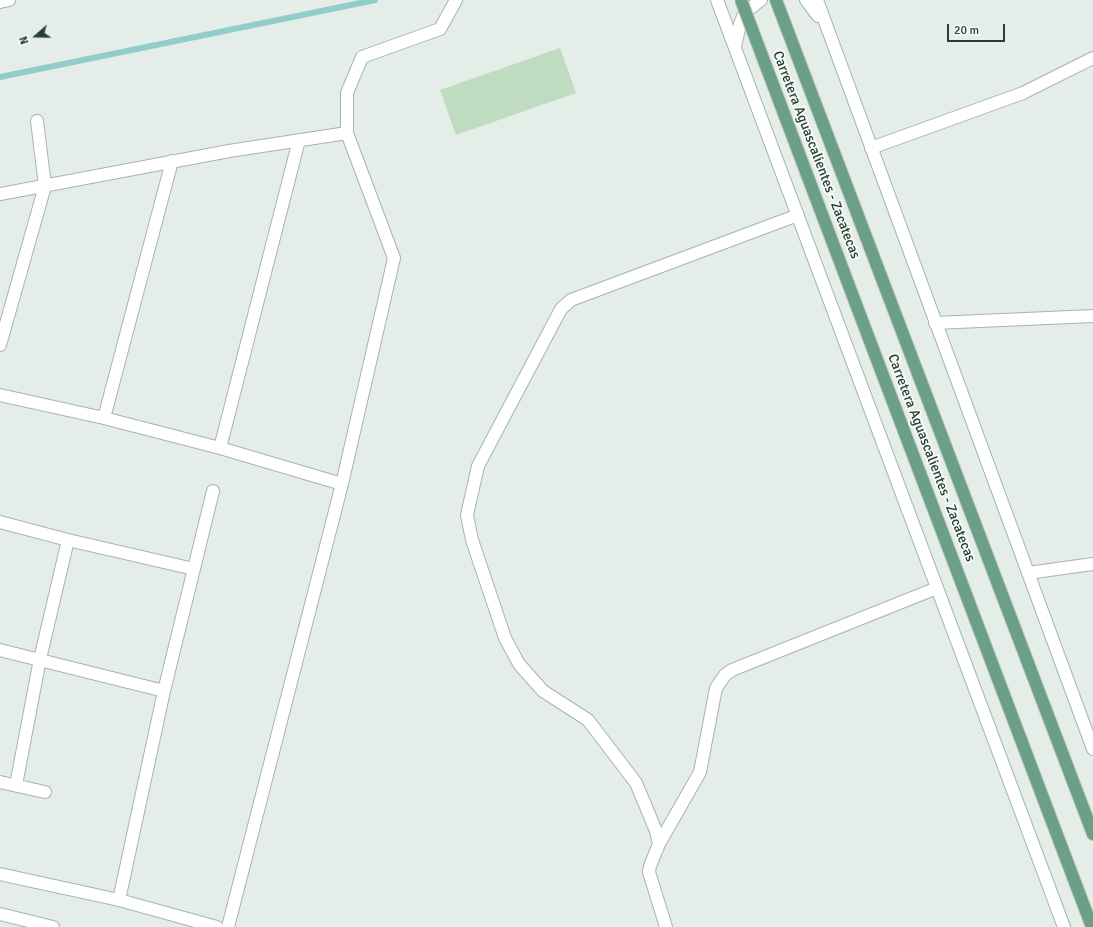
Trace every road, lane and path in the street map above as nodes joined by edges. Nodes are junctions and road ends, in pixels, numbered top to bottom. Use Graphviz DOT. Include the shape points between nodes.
graph roads {
  1 [pos="9,0"];
  2 [pos="456,0"];
  3 [pos="717,0"];
  4 [pos="741,0"];
  5 [pos="761,0"];
  6 [pos="776,0"];
  7 [pos="806,0"];
  8 [pos="817,0"];
  9 [pos="0,2"];
  10 [pos="827,28"];
  11 [pos="735,47"];
  12 [pos="1093,58"];
  13 [pos="37,121"];
  14 [pos="347,133"];
  15 [pos="299,140"];
  16 [pos="871,148"];
  17 [pos="172,161"];
  18 [pos="45,186"];
  19 [pos="0,194"];
  20 [pos="798,215"];
  21 [pos="1093,316"];
  22 [pos="935,323"];
  23 [pos="0,346"];
  24 [pos="0,395"];
  25 [pos="104,418"];
  26 [pos="220,448"];
  27 [pos="342,484"];
  28 [pos="214,492"];
  29 [pos="0,522"];
  30 [pos="68,540"];
  31 [pos="1093,564"];
  32 [pos="194,569"];
  33 [pos="1028,573"];
  34 [pos="937,588"];
  35 [pos="0,650"];
  36 [pos="40,659"];
  37 [pos="164,691"];
  38 [pos="1091,741"];
  39 [pos="0,782"];
  40 [pos="16,786"];
  41 [pos="45,792"];
  42 [pos="1093,834"];
  43 [pos="659,844"];
  44 [pos="0,874"];
  45 [pos="119,900"];
  46 [pos="0,914"];
  47 [pos="53,927"];
  48 [pos="217,927"];
  49 [pos="228,927"];
  50 [pos="666,927"];
  51 [pos="1064,927"];
  52 [pos="1092,927"];
  1 -- 9 [label="street"];
  2 -- 14 [label="street" via="440,29 362,57 347,93"];
  3 -- 11 [label="street"];
  4 -- 52 [label="main road, Carretera Aguascalientes - Zacatecas, bridge"];
  5 -- 11 [label="street" via="744,14"];
  6 -- 42 [label="main road, Carretera Aguascalientes - Zacatecas"];
  7 -- 10 [label="street"];
  8 -- 10 [label="street"];
  10 -- 16 [label="street"];
  11 -- 20 [label="street"];
  12 -- 16 [label="street" via="1023,93"];
  13 -- 18 [label="street"];
  14 -- 15 [label="street"];
  14 -- 27 [label="street" via="394,258"];
  15 -- 17 [label="street"];
  15 -- 26 [label="street"];
  16 -- 22 [label="street"];
  17 -- 18 [label="street"];
  17 -- 25 [label="street"];
  18 -- 19 [label="street"];
  18 -- 23 [label="street"];
  20 -- 34 [label="street"];
  20 -- 43 [label="street" via="572,300 561,309 478,466 473,488 467,516 472,540 509,644 519,664 543,691 588,720 636,783"];
  21 -- 22 [label="street"];
  22 -- 33 [label="street"];
  24 -- 25 [label="street"];
  25 -- 26 [label="street"];
  26 -- 27 [label="street"];
  27 -- 49 [label="street"];
  28 -- 32 [label="street"];
  29 -- 30 [label="street"];
  30 -- 32 [label="street"];
  30 -- 36 [label="street"];
  31 -- 33 [label="street"];
  32 -- 37 [label="street"];
  33 -- 38 [label="street"];
  34 -- 43 [label="street" via="732,670 725,676 716,688 700,772"];
  34 -- 51 [label="street"];
  35 -- 36 [label="street"];
  36 -- 37 [label="street"];
  36 -- 40 [label="street"];
  37 -- 45 [label="street"];
  39 -- 40 [label="street"];
  40 -- 41 [label="street"];
  43 -- 50 [label="street" via="649,872"];
  44 -- 45 [label="street"];
  45 -- 48 [label="street"];
  46 -- 47 [label="street"];
}
